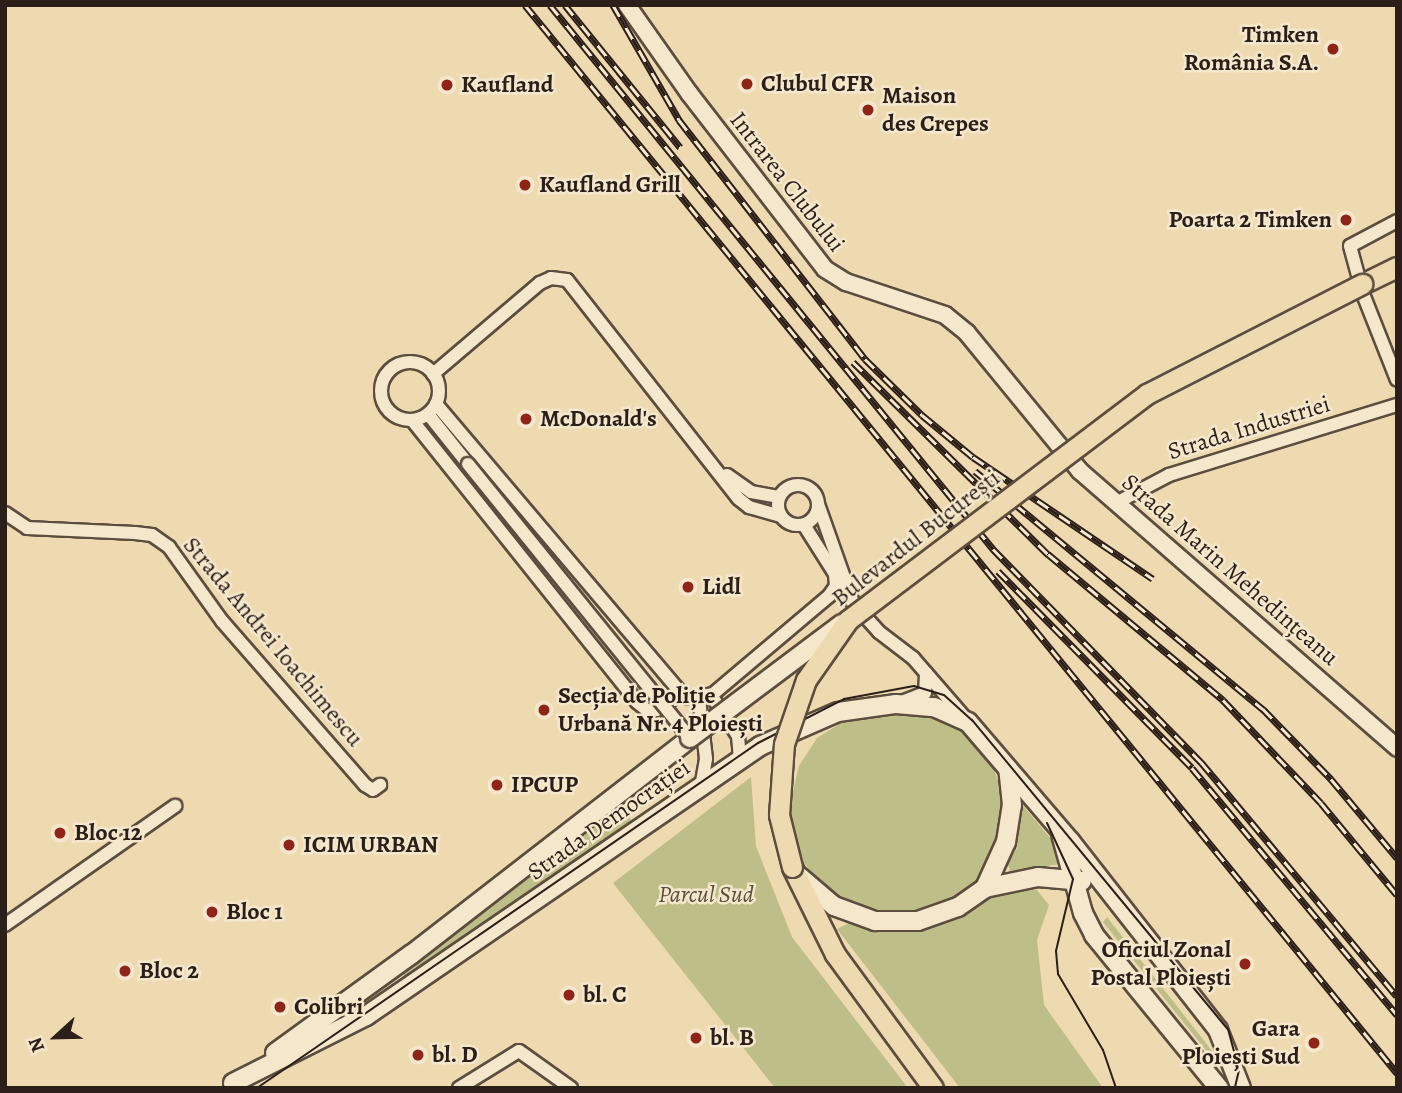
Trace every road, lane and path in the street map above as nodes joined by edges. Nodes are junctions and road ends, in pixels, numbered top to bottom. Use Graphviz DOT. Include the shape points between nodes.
graph roads {
  1 [pos="628,5"];
  2 [pos="1397,221"];
  3 [pos="1397,267"];
  4 [pos="433,374"];
  5 [pos="1397,380"];
  6 [pos="1397,405"];
  7 [pos="432,409"];
  8 [pos="412,420"];
  9 [pos="1039,421"];
  10 [pos="713,464"];
  11 [pos="780,497"];
  12 [pos="1118,502"];
  13 [pos="818,504"];
  14 [pos="5,513"];
  15 [pos="781,516"];
  16 [pos="804,524"];
  17 [pos="830,596"];
  18 [pos="850,599"];
  19 [pos="848,620"];
  20 [pos="652,661"];
  21 [pos="604,662"];
  22 [pos="630,668"];
  23 [pos="926,671"];
  24 [pos="626,689"];
  25 [pos="679,694"];
  26 [pos="705,697"];
  27 [pos="870,706"];
  28 [pos="968,722"];
  29 [pos="738,736"];
  30 [pos="690,738"];
  31 [pos="760,746"];
  32 [pos="1397,748"];
  33 [pos="740,760"];
  34 [pos="1008,769"];
  35 [pos="380,785"];
  36 [pos="701,786"];
  37 [pos="175,806"];
  38 [pos="1060,833"];
  39 [pos="792,867"];
  40 [pos="1073,879"];
  41 [pos="1102,885"];
  42 [pos="985,888"];
  43 [pos="6,923"];
  44 [pos="428,974"];
  45 [pos="320,1022"];
  46 [pos="230,1086"];
  47 [pos="459,1088"];
  48 [pos="571,1088"];
  49 [pos="933,1088"];
  50 [pos="1219,1088"];
  51 [pos="1241,1088"];
  1 -- 9 [label="street, Intrarea Clubului" via="689,93 825,269 846,282 945,315 980,345"];
  2 -- 5 [label="street" via="1350,246"];
  3 -- 19 [label="main road, Bulevardul București, bridge" via="1147,394"];
  4 -- 7 [label="street" via="438,385"];
  4 -- 8 [label="street" via="417,363 405,363 389,371 383,381 381,394 388,411"];
  4 -- 10 [label="street" via="545,280 567,280"];
  6 -- 12 [label="street, Strada Industriei" via="1169,475"];
  7 -- 8 [label="street"];
  7 -- 20 [label="street"];
  7 -- 30 [label="street, bridge" via="468,464"];
  8 -- 21 [label="street"];
  9 -- 12 [label="street, Strada Marin Mehedințeanu" via="1080,471"];
  10 -- 11 [label="street" via="744,489"];
  10 -- 15 [label="street" via="744,504"];
  11 -- 13 [label="street" via="800,485 812,491"];
  11 -- 15 [label="street"];
  12 -- 32 [label="street, Strada Marin Mehedințeanu"];
  13 -- 16 [label="street" via="815,516"];
  13 -- 18 [label="street"];
  14 -- 35 [label="street, Strada Andrei Ioachimescu" via="27,528 152,535 169,548 222,621 365,785 373,790"];
  15 -- 16 [label="street" via="792,524"];
  16 -- 17 [label="street" via="835,574 836,586"];
  17 -- 18 [label="street"];
  17 -- 26 [label="street"];
  18 -- 23 [label="street" via="879,632"];
  19 -- 30 [label="main road, Strada Democrației, bridge"];
  19 -- 39 [label="main road, Bulevardul București, bridge" via="806,681 783,744 779,815"];
  20 -- 22 [label="street"];
  20 -- 25 [label="street"];
  21 -- 22 [label="street"];
  21 -- 24 [label="street"];
  22 -- 24 [label="street"];
  23 -- 27 [label="street" via="929,687 918,698"];
  23 -- 28 [label="street"];
  24 -- 25 [label="street" via="648,711"];
  25 -- 26 [label="street"];
  26 -- 29 [label="street"];
  26 -- 36 [label="street" via="706,759"];
  27 -- 28 [label="main road, Strada Democrației" via="934,707"];
  27 -- 31 [label="main road, Strada Democrației" via="799,726"];
  28 -- 34 [label="main road, Strada Democrației"];
  29 -- 31 [label="street"];
  29 -- 33 [label="street"];
  30 -- 45 [label="main road, Strada Democrației"];
  31 -- 33 [label="main road, Strada Democrației"];
  33 -- 36 [label="main road, Strada Democrației"];
  34 -- 38 [label="main road, Strada Democrației"];
  34 -- 42 [label="main road" via="1011,823"];
  36 -- 44 [label="main road, Strada Democrației"];
  37 -- 43 [label="street"];
  38 -- 40 [label="main road"];
  38 -- 41 [label="main road, Strada Democrației"];
  39 -- 42 [label="main road" via="822,898 875,921 918,921 958,907"];
  39 -- 49 [label="main road, Bulevardul București" via="835,954"];
  40 -- 41 [label="main road"];
  40 -- 42 [label="main road" via="1038,877"];
  40 -- 50 [label="main road" via="1094,935"];
  41 -- 51 [label="main road, Strada Democrației" via="1218,1030"];
  44 -- 45 [label="main road, Strada Democrației"];
  44 -- 46 [label="main road, Strada Democrației" via="366,1016"];
  45 -- 46 [label="main road, Strada Democrației"];
  47 -- 48 [label="street" via="519,1051"];
}
